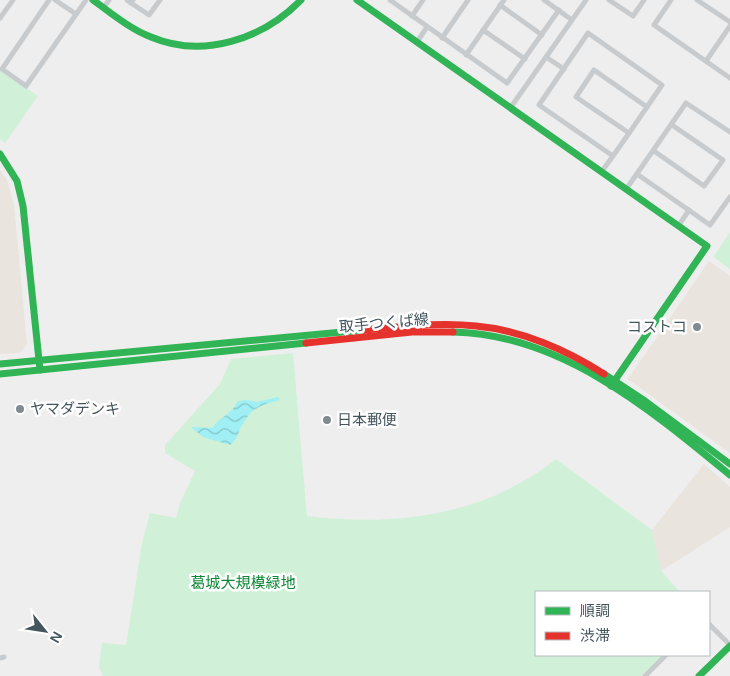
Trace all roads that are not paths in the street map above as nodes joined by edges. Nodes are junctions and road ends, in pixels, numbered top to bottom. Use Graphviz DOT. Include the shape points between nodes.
graph roads {
  1 [pos="13,0"];
  2 [pos="49,0"];
  3 [pos="56,0"];
  4 [pos="86,0"];
  5 [pos="93,0"];
  6 [pos="109,0"];
  7 [pos="160,0"];
  8 [pos="301,0"];
  9 [pos="357,0"];
  10 [pos="390,0"];
  11 [pos="423,0"];
  12 [pos="468,0"];
  13 [pos="504,0"];
  14 [pos="544,0"];
  15 [pos="586,0"];
  16 [pos="610,0"];
  17 [pos="644,0"];
  18 [pos="671,0"];
  19 [pos="698,0"];
  20 [pos="131,1"];
  21 [pos="500,5"];
  22 [pos="104,7"];
  23 [pos="558,10"];
  24 [pos="76,14"];
  25 [pos="412,16"];
  26 [pos="0,18"];
  27 [pos="572,20"];
  28 [pos="730,24"];
  29 [pos="427,27"];
  30 [pos="483,30"];
  31 [pos="542,35"];
  32 [pos="442,38"];
  33 [pos="417,42"];
  34 [pos="466,55"];
  35 [pos="546,57"];
  36 [pos="524,59"];
  37 [pos="706,61"];
  38 [pos="564,69"];
  39 [pos="730,78"];
  40 [pos="511,107"];
  41 [pos="647,107"];
  42 [pos="672,124"];
  43 [pos="730,132"];
  44 [pos="629,133"];
  45 [pos="654,151"];
  46 [pos="0,154"];
  47 [pos="613,156"];
  48 [pos="602,171"];
  49 [pos="637,174"];
  50 [pos="627,188"];
  51 [pos="730,197"];
  52 [pos="689,210"];
  53 [pos="679,225"];
  54 [pos="39,361"];
  55 [pos="0,364"];
  56 [pos="40,370"];
  57 [pos="0,374"];
  58 [pos="615,380"];
  59 [pos="610,387"];
  60 [pos="730,464"];
  61 [pos="730,475"];
  62 [pos="710,625"];
  63 [pos="730,646"];
  64 [pos="665,656"];
  65 [pos="645,676"];
  66 [pos="699,676"];
  1 -- 26 [label="street"];
  2 -- 24 [label="street" via="2,69 26,86"];
  3 -- 24 [label="street"];
  4 -- 24 [label="street"];
  5 -- 22 [label="main road"];
  6 -- 22 [label="street"];
  7 -- 20 [label="street" via="149,15"];
  8 -- 22 [label="main road" via="280,20 263,29 240,40 213,46 168,43 145,34"];
  9 -- 33 [label="main road"];
  10 -- 25 [label="street"];
  11 -- 25 [label="street"];
  12 -- 32 [label="street"];
  13 -- 21 [label="street"];
  14 -- 23 [label="street"];
  15 -- 27 [label="street"];
  16 -- 17 [label="street" via="633,16"];
  18 -- 37 [label="street" via="654,25"];
  19 -- 28 [label="street"];
  21 -- 30 [label="street"];
  21 -- 31 [label="street"];
  23 -- 27 [label="street"];
  23 -- 31 [label="street"];
  25 -- 29 [label="street"];
  27 -- 35 [label="street"];
  28 -- 37 [label="street"];
  29 -- 32 [label="street"];
  29 -- 33 [label="street"];
  30 -- 34 [label="street"];
  30 -- 36 [label="street"];
  31 -- 36 [label="street"];
  32 -- 34 [label="street"];
  33 -- 40 [label="main road"];
  34 -- 36 [label="street" via="507,83"];
  35 -- 38 [label="street"];
  35 -- 40 [label="street"];
  37 -- 39 [label="street"];
  38 -- 41 [label="street" via="588,33 662,85"];
  38 -- 47 [label="street" via="539,104"];
  40 -- 48 [label="main road"];
  41 -- 44 [label="street"];
  41 -- 44 [label="street" via="594,70 576,97"];
  42 -- 43 [label="street" via="686,103"];
  42 -- 45 [label="street"];
  42 -- 45 [label="street" via="723,160 704,186"];
  44 -- 47 [label="street"];
  45 -- 49 [label="street"];
  46 -- 54 [label="main road" via="17,180 23,206"];
  47 -- 48 [label="street"];
  48 -- 50 [label="main road"];
  49 -- 50 [label="street"];
  49 -- 52 [label="street"];
  50 -- 53 [label="main road"];
  51 -- 52 [label="street" via="710,225"];
  52 -- 53 [label="street"];
  53 -- 58 [label="main road" via="707,246"];
  54 -- 55 [label="main road, 取手つくば線"];
  54 -- 56 [label="main road"];
  54 -- 58 [label="main road, 取手つくば線" via="455,324 495,328 535,339 569,353"];
  56 -- 57 [label="main road, 取手つくば線"];
  56 -- 59 [label="main road, 取手つくば線" via="455,332 493,336 533,346"];
  58 -- 59 [label="main road"];
  58 -- 60 [label="main road, 取手つくば線"];
  59 -- 61 [label="main road, 取手つくば線"];
  62 -- 63 [label="street"];
  63 -- 66 [label="main road"];
  64 -- 65 [label="street"];
}
